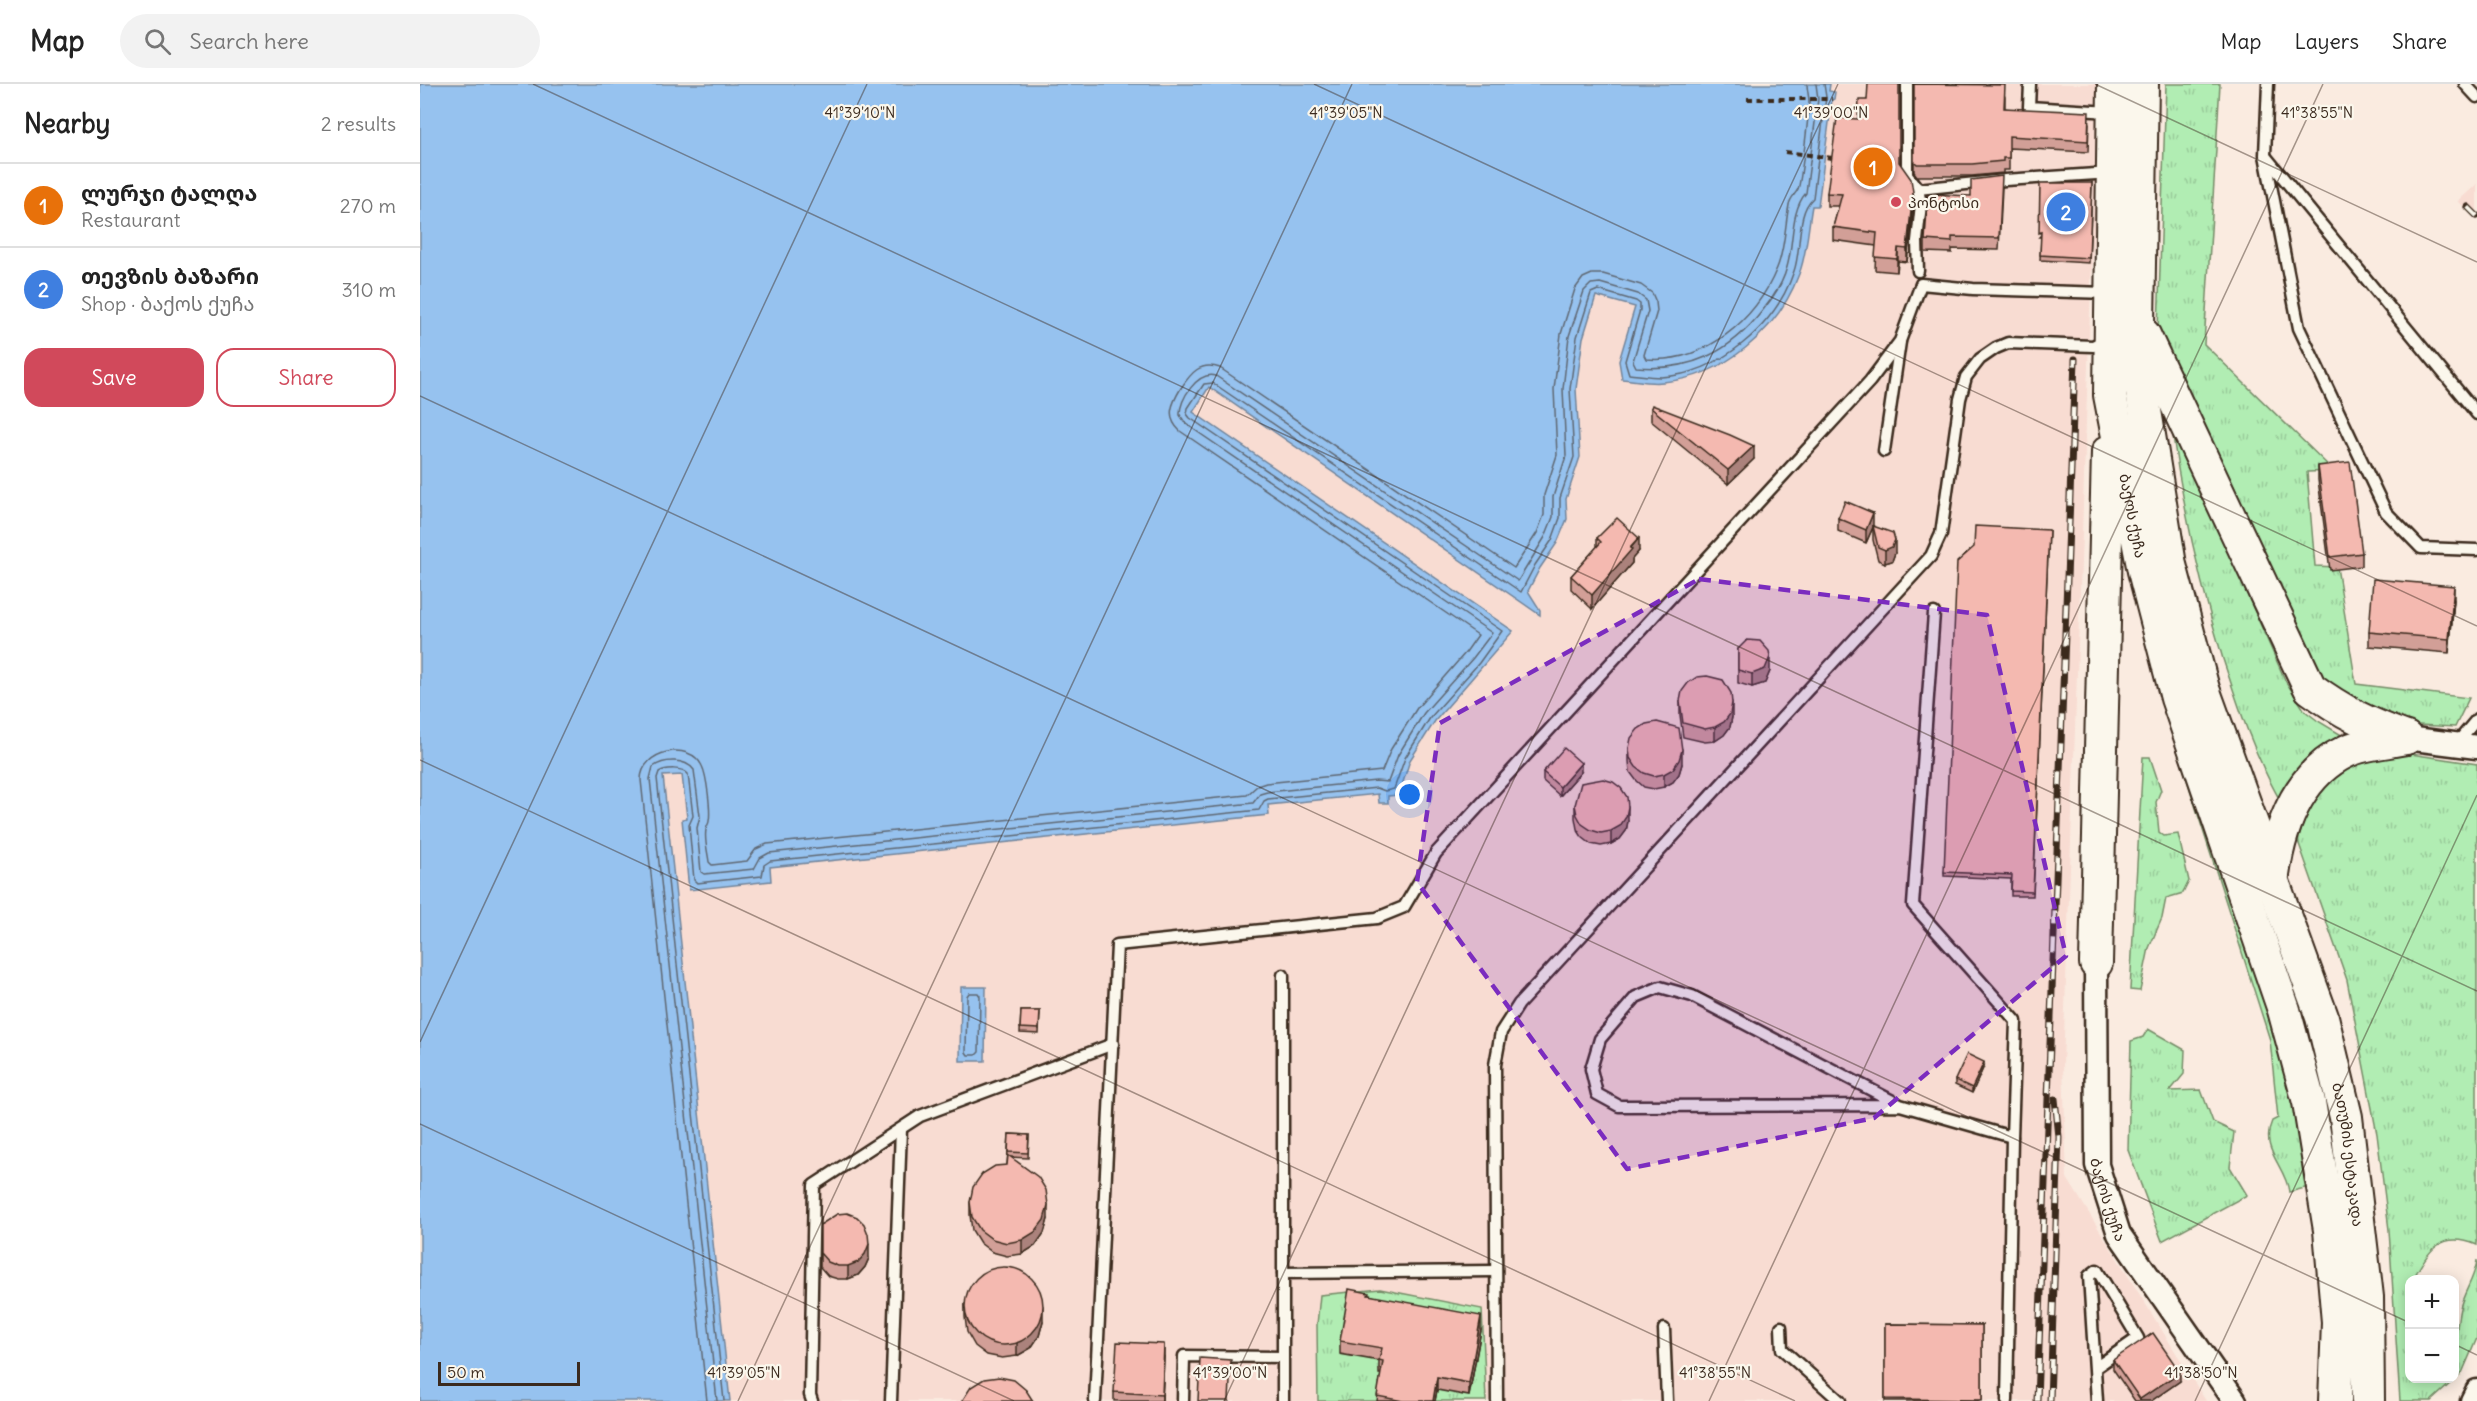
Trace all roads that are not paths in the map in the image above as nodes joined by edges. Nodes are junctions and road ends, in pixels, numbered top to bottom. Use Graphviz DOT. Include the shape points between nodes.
graph roads {
  1 [pos="1907,84"];
  2 [pos="2030,84"];
  3 [pos="2142,84"];
  4 [pos="2268,84"];
  5 [pos="2465,84"];
  6 [pos="2477,97"];
  7 [pos="2113,98"];
  8 [pos="2265,156"];
  9 [pos="2112,173"];
  10 [pos="1918,189"];
  11 [pos="1918,271"];
  12 [pos="2110,294"];
  13 [pos="2138,323"];
  14 [pos="2110,338"];
  15 [pos="1900,340"];
  16 [pos="2110,395"];
  17 [pos="2477,414"];
  18 [pos="1884,451"];
  19 [pos="2477,550"];
  20 [pos="1934,614"];
  21 [pos="2477,719"];
  22 [pos="2406,738"];
  23 [pos="2466,746"];
  24 [pos="2272,876"];
  25 [pos="2286,917"];
  26 [pos="2257,929"];
  27 [pos="2096,963"];
  28 [pos="1283,975"];
  29 [pos="1113,1044"];
  30 [pos="1900,1105"];
  31 [pos="901,1129"];
  32 [pos="2012,1137"];
  33 [pos="1495,1271"];
  34 [pos="1283,1273"];
  35 [pos="1781,1327"];
  36 [pos="1664,1329"];
  37 [pos="1283,1357"];
  38 [pos="2095,1368"];
  39 [pos="2477,1391"];
  40 [pos="812,1401"];
  41 [pos="891,1401"];
  42 [pos="1095,1401"];
  43 [pos="1184,1401"];
  44 [pos="1283,1401"];
  45 [pos="1497,1401"];
  46 [pos="1666,1401"];
  47 [pos="1840,1401"];
  48 [pos="2007,1401"];
  49 [pos="2097,1401"];
  50 [pos="2235,1401"];
  51 [pos="2335,1401"];
  52 [pos="2368,1401"];
  53 [pos="2472,1401"];
  1 -- 10 [label="lane" via="1907,175"];
  2 -- 7 [label="lane" via="2029,107"];
  3 -- 13 [label="main road, ბაქოს ქუჩა"];
  4 -- 8 [label="lane"];
  5 -- 6 [label="lane"];
  7 -- 9 [label="main road, ბაქოს ქუჩა"];
  8 -- 17 [label="lane"];
  8 -- 19 [label="lane" via="2299,328 2386,512 2421,548"];
  9 -- 10 [label="lane"];
  9 -- 12 [label="main road, ბაქოს ქუჩა"];
  10 -- 11 [label="lane"];
  12 -- 14 [label="main road, ბაქოს ქუჩა"];
  12 -- 15 [label="lane" via="1921,284"];
  13 -- 22 [label="main road" via="2310,688 2340,710"];
  13 -- 24 [label="main road, ბაქოს ქუჩა" via="2142,392 2170,564 2203,689"];
  14 -- 16 [label="main road, ბაქოს ქუჩა"];
  14 -- 33 [label="lane" via="2093,345 2008,343 1980,359 1966,377 1960,399 1941,534 1931,556 1519,1004 1501,1032 1494,1065"];
  15 -- 18 [label="lane"];
  15 -- 29 [label="lane" via="1870,381 1436,853 1404,907 1377,918 1117,945"];
  16 -- 26 [label="main road, ბაქოს ქუჩა" via="2144,571 2177,698"];
  16 -- 27 [label="main road"];
  20 -- 32 [label="lane" via="1913,905 2016,1021"];
  21 -- 23 [label="lane"];
  22 -- 23 [label="street"];
  22 -- 24 [label="main road" via="2349,750 2318,770 2290,810 2277,845"];
  24 -- 25 [label="main road, ბაქოს ქუჩა"];
  25 -- 52 [label="main road, ბათუმის ესტაკადა" via="2322,1017 2346,1117 2367,1296"];
  26 -- 51 [label="main road, ბათუმის ესტაკადა" via="2309,1102 2326,1207 2338,1322"];
  27 -- 50 [label="street, ბაქოს ქუჩა" via="2097,1165 2119,1234"];
  28 -- 34 [label="lane"];
  29 -- 31 [label="lane" via="920,1116"];
  29 -- 42 [label="lane"];
  30 -- 30 [label="lane" via="1619,1106 1596,1094 1591,1069 1600,1039 1636,997 1660,987 1692,996"];
  30 -- 32 [label="lane"];
  31 -- 40 [label="lane" via="814,1185"];
  31 -- 41 [label="lane"];
  32 -- 48 [label="lane"];
  33 -- 34 [label="lane"];
  33 -- 45 [label="lane"];
  34 -- 37 [label="lane"];
  35 -- 47 [label="lane" via="1782,1349"];
  36 -- 46 [label="lane"];
  37 -- 43 [label="lane" via="1184,1356"];
  37 -- 44 [label="lane"];
  38 -- 38 [label="lane" via="2089,1276 2097,1270 2138,1338"];
  38 -- 49 [label="lane"];
  39 -- 53 [label="street"];
}
